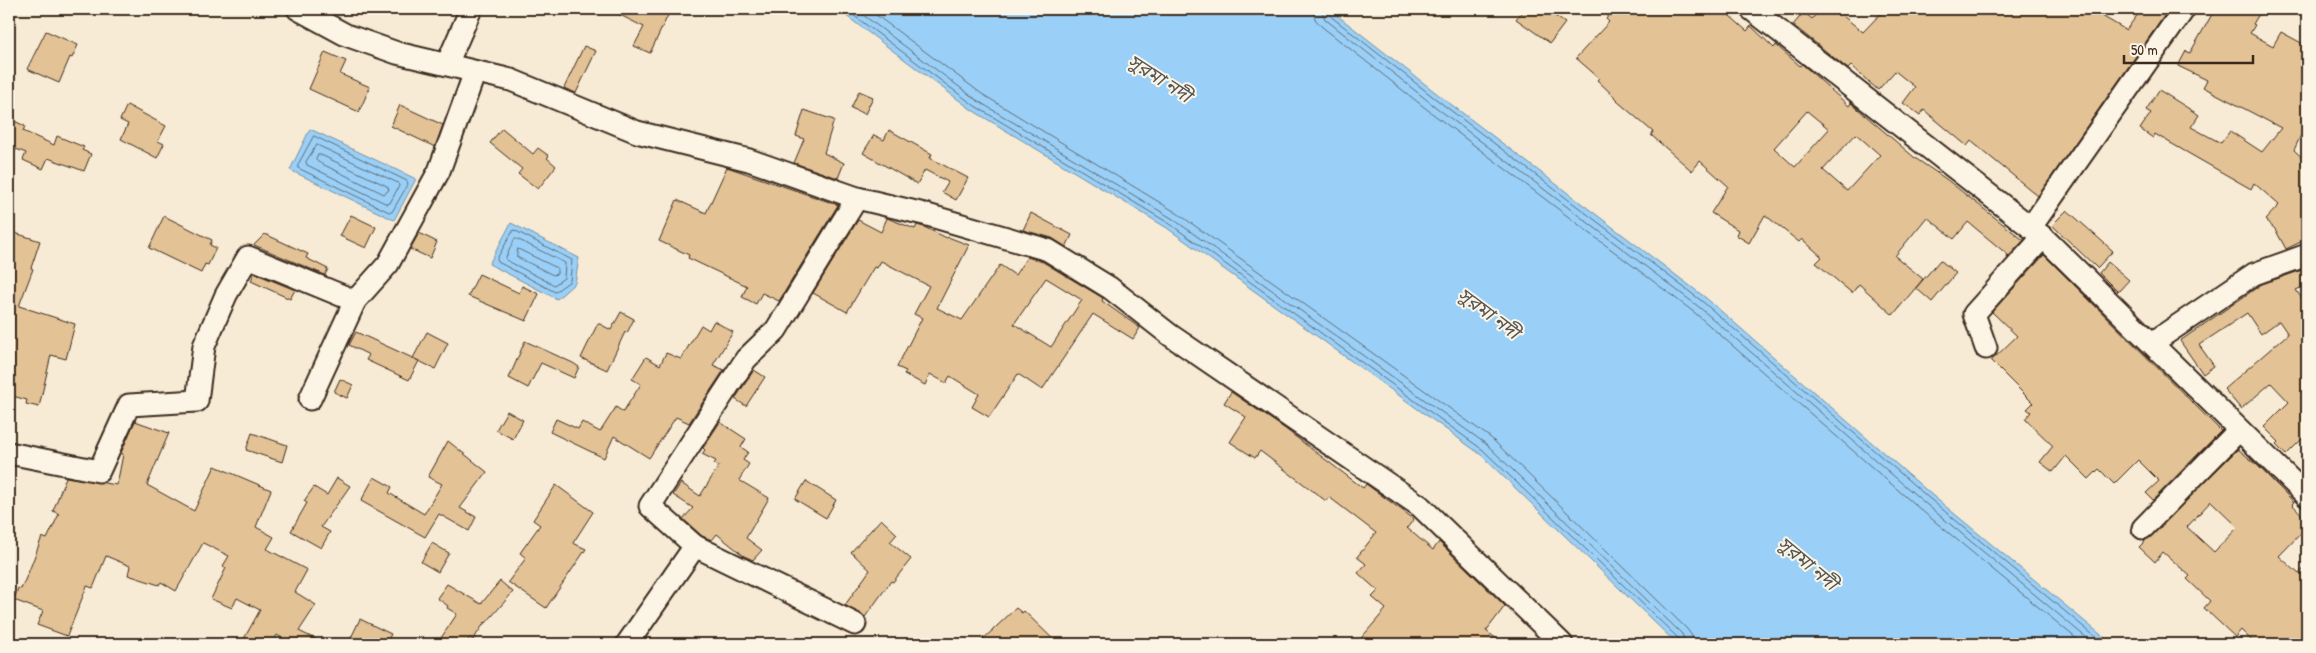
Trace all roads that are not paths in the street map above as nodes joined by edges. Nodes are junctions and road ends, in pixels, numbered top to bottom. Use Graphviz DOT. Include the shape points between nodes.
graph roads {
  1 [pos="298,9"];
  2 [pos="470,9"];
  3 [pos="1751,9"];
  4 [pos="2184,9"];
  5 [pos="447,64"];
  6 [pos="475,72"];
  7 [pos="857,198"];
  8 [pos="2037,232"];
  9 [pos="2307,256"];
  10 [pos="355,301"];
  11 [pos="2152,343"];
  12 [pos="1986,348"];
  13 [pos="310,399"];
  14 [pos="2239,430"];
  15 [pos="9,452"];
  16 [pos="2307,496"];
  17 [pos="2143,528"];
  18 [pos="695,546"];
  19 [pos="855,624"];
  20 [pos="627,644"];
  21 [pos="1562,644"];
  1 -- 5 [label="street" via="346,35 397,53"];
  2 -- 5 [label="street"];
  3 -- 8 [label="street"];
  4 -- 8 [label="street"];
  5 -- 6 [label="street"];
  6 -- 7 [label="street" via="511,80 637,132 749,160"];
  6 -- 10 [label="street" via="438,171 388,264"];
  7 -- 18 [label="street" via="776,330 746,360 650,506"];
  7 -- 21 [label="street" via="1048,250 1110,288 1170,335 1420,506"];
  8 -- 11 [label="street"];
  8 -- 12 [label="street" via="1974,314"];
  9 -- 11 [label="street" via="2254,274"];
  10 -- 13 [label="street"];
  10 -- 15 [label="street" via="248,257 226,295 204,346 197,401 129,405 99,470"];
  11 -- 14 [label="street"];
  14 -- 16 [label="street"];
  14 -- 17 [label="street"];
  18 -- 19 [label="street"];
  18 -- 20 [label="street"];
}
